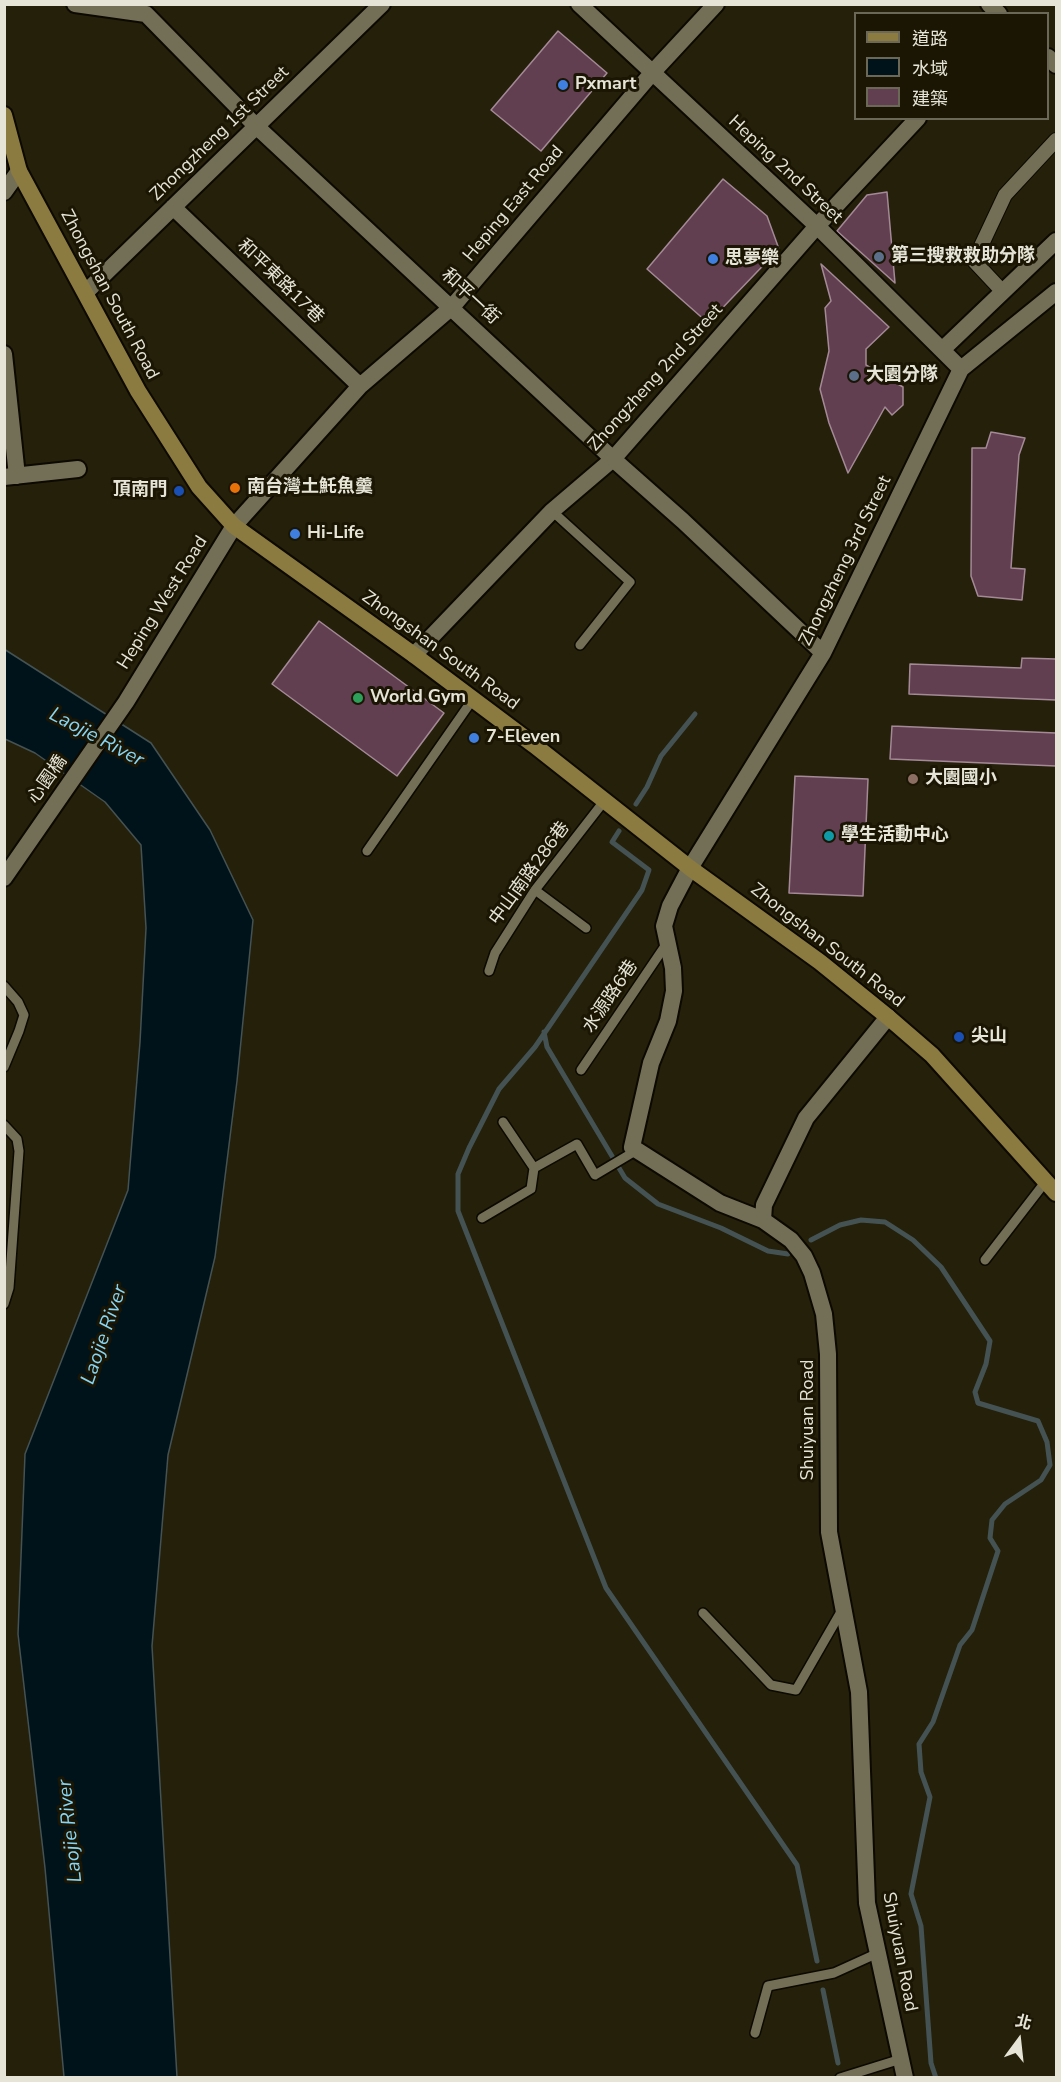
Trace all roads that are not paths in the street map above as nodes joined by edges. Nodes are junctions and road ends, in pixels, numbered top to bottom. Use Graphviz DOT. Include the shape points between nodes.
graph roads {
  1 [pos="75,4"];
  2 [pos="382,4"];
  3 [pos="579,4"];
  4 [pos="716,4"];
  5 [pos="651,73"];
  6 [pos="4,115"];
  7 [pos="916,120"];
  8 [pos="256,126"];
  9 [pos="1056,140"];
  10 [pos="20,171"];
  11 [pos="4,192"];
  12 [pos="172,207"];
  13 [pos="817,226"];
  14 [pos="1056,241"];
  15 [pos="86,292"];
  16 [pos="1003,292"];
  17 [pos="1056,292"];
  18 [pos="452,307"];
  19 [pos="943,349"];
  20 [pos="4,354"];
  21 [pos="962,369"];
  22 [pos="360,386"];
  23 [pos="613,459"];
  24 [pos="78,469"];
  25 [pos="11,476"];
  26 [pos="552,511"];
  27 [pos="234,526"];
  28 [pos="580,645"];
  29 [pos="823,653"];
  30 [pos="414,655"];
  31 [pos="473,699"];
  32 [pos="126,702"];
  33 [pos="605,800"];
  34 [pos="367,851"];
  35 [pos="690,868"];
  36 [pos="4,878"];
  37 [pos="535,890"];
  38 [pos="586,928"];
  39 [pos="668,942"];
  40 [pos="489,971"];
  41 [pos="4,986"];
  42 [pos="888,1017"];
  43 [pos="4,1067"];
  44 [pos="581,1070"];
  45 [pos="504,1122"];
  46 [pos="4,1125"];
  47 [pos="631,1153"];
  48 [pos="534,1168"];
  49 [pos="1051,1187"];
  50 [pos="9,1210"];
  51 [pos="482,1218"];
  52 [pos="763,1220"];
  53 [pos="985,1260"];
  54 [pos="4,1304"];
  55 [pos="843,1608"];
  56 [pos="703,1613"];
  57 [pos="878,1953"];
  58 [pos="755,2033"];
  59 [pos="901,2059"];
  60 [pos="840,2078"];
  61 [pos="905,2078"];
  1 -- 8 [label="street, 和平一街" via="146,14"];
  2 -- 8 [label="street, Zhongzheng 1st Street"];
  3 -- 5 [label="street, Heping 2nd Street"];
  4 -- 5 [label="street, Heping East Road"];
  5 -- 13 [label="street, Heping 2nd Street"];
  5 -- 18 [label="street, Heping East Road"];
  6 -- 10 [label="main road, Zhongshan South Road"];
  7 -- 13 [label="street, Zhongzheng 2nd Street"];
  8 -- 12 [label="street, Zhongzheng 1st Street"];
  8 -- 18 [label="street, 和平一街"];
  9 -- 16 [label="street" via="1005,195 974,261"];
  10 -- 11 [label="street"];
  10 -- 15 [label="main road, Zhongshan South Road"];
  12 -- 15 [label="street, Zhongzheng 1st Street"];
  12 -- 22 [label="street, 和平東路17巷"];
  13 -- 19 [label="street, Heping 2nd Street"];
  13 -- 23 [label="street, Zhongzheng 2nd Street"];
  14 -- 16 [label="street"];
  15 -- 27 [label="main road, Zhongshan South Road" via="159,427 199,487"];
  16 -- 19 [label="street"];
  17 -- 21 [label="street, Zhongzheng 3rd Street"];
  18 -- 22 [label="street, Heping East Road"];
  18 -- 23 [label="street, 和平一街"];
  19 -- 21 [label="street, Heping 2nd Street"];
  20 -- 25 [label="street"];
  21 -- 29 [label="street, Zhongzheng 3rd Street"];
  22 -- 27 [label="street, Heping East Road"];
  23 -- 26 [label="street, Zhongzheng 2nd Street"];
  23 -- 29 [label="street, 和平一街"];
  24 -- 25 [label="street"];
  26 -- 28 [label="lane" via="630,582"];
  26 -- 30 [label="street, Zhongzheng 2nd Street"];
  27 -- 30 [label="main road, Zhongshan South Road"];
  27 -- 32 [label="street, Heping West Road"];
  29 -- 35 [label="street, Zhongzheng 3rd Street"];
  30 -- 31 [label="main road, Zhongshan South Road"];
  31 -- 33 [label="main road, Zhongshan South Road"];
  31 -- 34 [label="lane"];
  32 -- 36 [label="street, 心園橋"];
  33 -- 35 [label="main road, Zhongshan South Road"];
  33 -- 37 [label="lane, 中山南路286巷"];
  35 -- 39 [label="street" via="664,926"];
  35 -- 42 [label="main road, Zhongshan South Road" via="820,962"];
  37 -- 38 [label="lane"];
  37 -- 40 [label="lane, 中山南路286巷" via="495,953"];
  39 -- 44 [label="lane, 水源路6巷"];
  39 -- 47 [label="street" via="674,991 668,1021 651,1063"];
  41 -- 43 [label="lane" via="24,1015"];
  42 -- 49 [label="main road, Zhongshan South Road" via="932,1055"];
  42 -- 52 [label="street" via="806,1118 764,1204"];
  45 -- 48 [label="lane"];
  46 -- 50 [label="lane" via="17,1139 19,1151"];
  47 -- 48 [label="lane" via="595,1175 577,1144"];
  47 -- 52 [label="street, Shuiyuan Road" via="720,1203"];
  48 -- 51 [label="lane" via="531,1189"];
  49 -- 53 [label="lane"];
  50 -- 54 [label="lane" via="9,1288"];
  52 -- 55 [label="street, Shuiyuan Road" via="791,1240 804,1256 824,1314 828,1354 829,1532"];
  55 -- 56 [label="lane" via="796,1690 771,1685"];
  55 -- 57 [label="street, Shuiyuan Road" via="859,1692 867,1903"];
  57 -- 58 [label="lane" via="834,1973 768,1986"];
  57 -- 59 [label="street, Shuiyuan Road"];
  59 -- 60 [label="lane"];
  59 -- 61 [label="street, Shuiyuan Road"];
}
